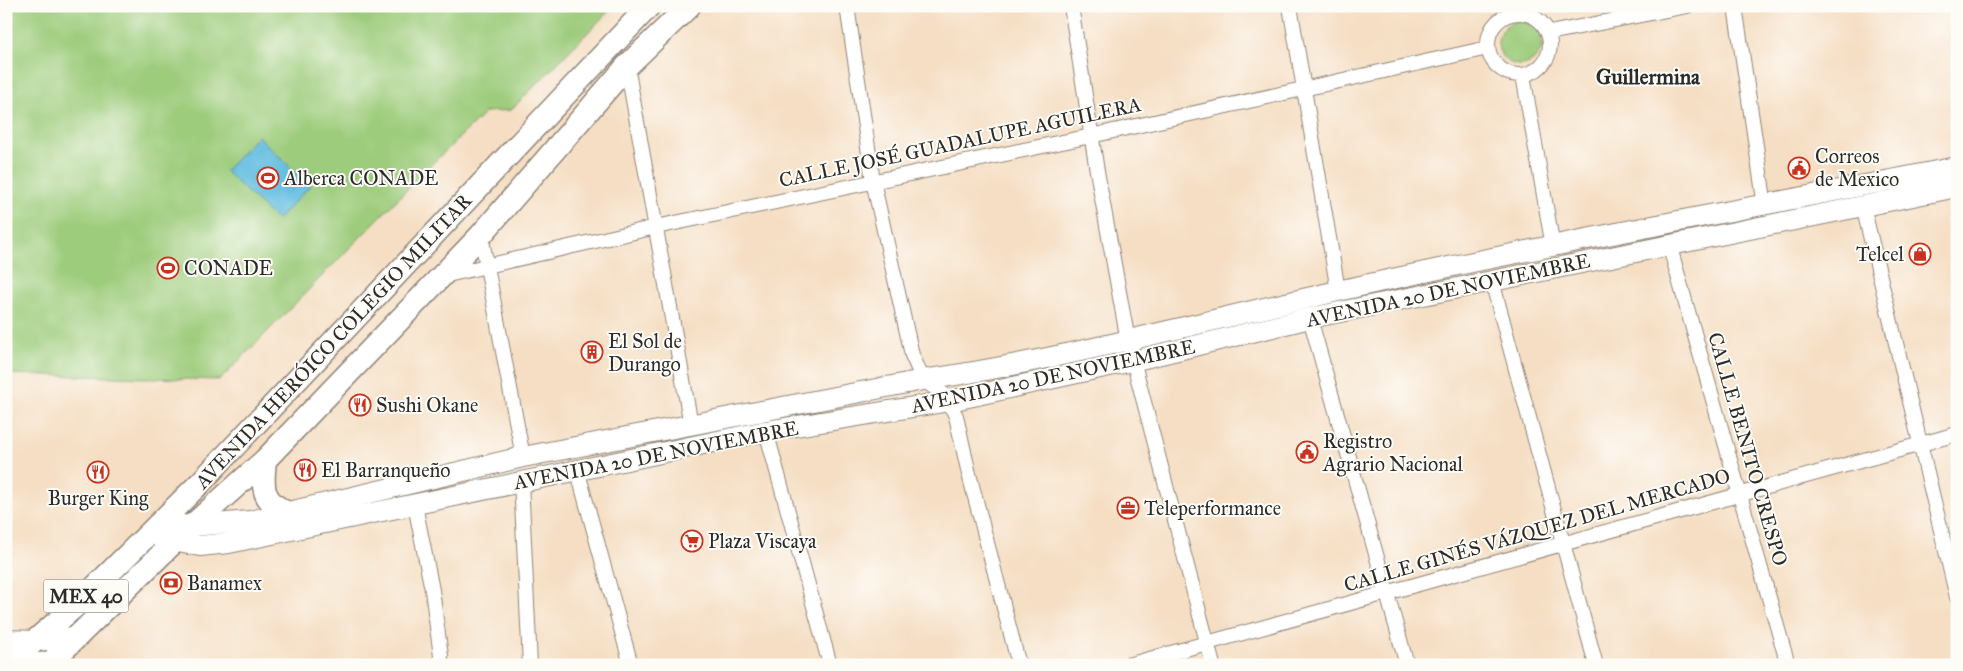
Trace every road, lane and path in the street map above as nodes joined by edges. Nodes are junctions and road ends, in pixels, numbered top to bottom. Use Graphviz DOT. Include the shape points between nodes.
graph roads {
  1 [pos="649,6"];
  2 [pos="689,6"];
  3 [pos="847,6"];
  4 [pos="1071,6"];
  5 [pos="1290,6"];
  6 [pos="1687,6"];
  7 [pos="1735,6"];
  8 [pos="1511,10"];
  9 [pos="1549,33"];
  10 [pos="1488,48"];
  11 [pos="627,66"];
  12 [pos="1523,75"];
  13 [pos="1304,88"];
  14 [pos="1091,136"];
  15 [pos="1957,167"];
  16 [pos="872,181"];
  17 [pos="1957,187"];
  18 [pos="1765,206"];
  19 [pos="1863,206"];
  20 [pos="656,227"];
  21 [pos="481,235"];
  22 [pos="1669,244"];
  23 [pos="1553,247"];
  24 [pos="486,265"];
  25 [pos="442,277"];
  26 [pos="1492,281"];
  27 [pos="1338,291"];
  28 [pos="1310,318"];
  29 [pos="1128,341"];
  30 [pos="1132,361"];
  31 [pos="923,380"];
  32 [pos="950,401"];
  33 [pos="691,425"];
  34 [pos="766,431"];
  35 [pos="1957,434"];
  36 [pos="1920,444"];
  37 [pos="523,456"];
  38 [pos="265,460"];
  39 [pos="577,469"];
  40 [pos="521,482"];
  41 [pos="1741,495"];
  42 [pos="415,505"];
  43 [pos="298,517"];
  44 [pos="192,526"];
  45 [pos="154,530"];
  46 [pos="174,542"];
  47 [pos="1563,544"];
  48 [pos="1387,593"];
  49 [pos="1957,597"];
  50 [pos="76,637"];
  51 [pos="6,640"];
  52 [pos="36,641"];
  53 [pos="1207,643"];
  54 [pos="49,663"];
  55 [pos="7,665"];
  56 [pos="18,665"];
  57 [pos="440,665"];
  58 [pos="530,665"];
  59 [pos="631,665"];
  60 [pos="830,665"];
  61 [pos="1019,665"];
  62 [pos="1128,665"];
  63 [pos="1214,665"];
  64 [pos="1407,665"];
  65 [pos="1596,665"];
  66 [pos="1788,665"];
  1 -- 45 [label="main road, AVENIDA HERÓICO COLEGIO MILITAR"];
  2 -- 11 [label="main road, AVENIDA HERÓICO COLEGIO MILITAR"];
  3 -- 16 [label="street"];
  4 -- 14 [label="street"];
  5 -- 13 [label="street"];
  6 -- 9 [label="street"];
  7 -- 18 [label="street"];
  8 -- 9 [label="street" via="1534,16"];
  8 -- 10 [label="street" via="1496,22 1488,39"];
  9 -- 12 [label="street" via="1550,52 1546,60 1532,73"];
  10 -- 12 [label="street" via="1490,57 1504,71"];
  10 -- 13 [label="street, CALLE JOSÉ GUADALUPE AGUILERA"];
  11 -- 20 [label="street"];
  11 -- 21 [label="main road, AVENIDA HERÓICO COLEGIO MILITAR"];
  12 -- 23 [label="street"];
  13 -- 14 [label="street, CALLE JOSÉ GUADALUPE AGUILERA"];
  13 -- 27 [label="street"];
  14 -- 16 [label="street, CALLE JOSÉ GUADALUPE AGUILERA"];
  14 -- 29 [label="street"];
  15 -- 18 [label="main road, AVENIDA 20 DE NOVIEMBRE"];
  16 -- 20 [label="street, CALLE JOSÉ GUADALUPE AGUILERA"];
  16 -- 31 [label="street" via="912,355"];
  17 -- 19 [label="main road, AVENIDA 20 DE NOVIEMBRE"];
  18 -- 23 [label="main road, AVENIDA 20 DE NOVIEMBRE"];
  19 -- 22 [label="main road, AVENIDA 20 DE NOVIEMBRE"];
  19 -- 36 [label="street"];
  20 -- 24 [label="street, CALLE JOSÉ GUADALUPE AGUILERA"];
  20 -- 33 [label="street"];
  21 -- 24 [label="street"];
  21 -- 25 [label="main road, AVENIDA HERÓICO COLEGIO MILITAR"];
  22 -- 26 [label="main road, AVENIDA 20 DE NOVIEMBRE"];
  22 -- 41 [label="street, CALLE BENITO CRESPO"];
  23 -- 27 [label="main road, AVENIDA 20 DE NOVIEMBRE"];
  24 -- 25 [label="street, CALLE JOSÉ GUADALUPE AGUILERA"];
  24 -- 37 [label="street"];
  25 -- 38 [label="main road, AVENIDA HERÓICO COLEGIO MILITAR"];
  26 -- 28 [label="main road, AVENIDA 20 DE NOVIEMBRE"];
  26 -- 47 [label="street"];
  27 -- 29 [label="main road, AVENIDA 20 DE NOVIEMBRE"];
  28 -- 30 [label="main road, AVENIDA 20 DE NOVIEMBRE"];
  28 -- 48 [label="street"];
  29 -- 30 [label="street"];
  29 -- 31 [label="main road, AVENIDA 20 DE NOVIEMBRE"];
  30 -- 32 [label="main road, AVENIDA 20 DE NOVIEMBRE"];
  30 -- 53 [label="street"];
  31 -- 32 [label="street"];
  31 -- 33 [label="main road, AVENIDA 20 DE NOVIEMBRE"];
  32 -- 34 [label="main road, AVENIDA 20 DE NOVIEMBRE"];
  32 -- 61 [label="street"];
  33 -- 37 [label="main road, AVENIDA 20 DE NOVIEMBRE"];
  34 -- 39 [label="main road, AVENIDA 20 DE NOVIEMBRE"];
  34 -- 60 [label="street"];
  35 -- 36 [label="street, CALLE GINÉS VÁZQUEZ DEL MERCADO"];
  36 -- 41 [label="street, CALLE GINÉS VÁZQUEZ DEL MERCADO"];
  36 -- 49 [label="street"];
  37 -- 43 [label="main road, AVENIDA 20 DE NOVIEMBRE"];
  38 -- 43 [label="main road" via="264,485 268,499 276,508"];
  38 -- 44 [label="main road, AVENIDA HERÓICO COLEGIO MILITAR"];
  39 -- 40 [label="main road, AVENIDA 20 DE NOVIEMBRE"];
  39 -- 59 [label="street"];
  40 -- 42 [label="main road, AVENIDA 20 DE NOVIEMBRE"];
  40 -- 58 [label="street"];
  41 -- 47 [label="street, CALLE GINÉS VÁZQUEZ DEL MERCADO"];
  41 -- 66 [label="street, CALLE BENITO CRESPO"];
  42 -- 43 [label="main road, AVENIDA 20 DE NOVIEMBRE"];
  42 -- 57 [label="street" via="432,590"];
  43 -- 44 [label="main road, AVENIDA 20 DE NOVIEMBRE"];
  43 -- 46 [label="main road, AVENIDA 20 DE NOVIEMBRE" via="214,546"];
  44 -- 45 [label="main road, AVENIDA 20 DE NOVIEMBRE"];
  44 -- 46 [label="main road, AVENIDA HERÓICO COLEGIO MILITAR"];
  45 -- 46 [label="main road, AVENIDA 20 DE NOVIEMBRE"];
  45 -- 52 [label="main road, AVENIDA HERÓICO COLEGIO MILITAR / MEX 40"];
  46 -- 50 [label="main road, AVENIDA HERÓICO COLEGIO MILITAR / MEX 40"];
  47 -- 48 [label="street, CALLE GINÉS VÁZQUEZ DEL MERCADO"];
  47 -- 65 [label="street"];
  48 -- 53 [label="street, CALLE GINÉS VÁZQUEZ DEL MERCADO"];
  48 -- 64 [label="street"];
  50 -- 52 [label="main road"];
  50 -- 54 [label="main road, AVENIDA HERÓICO COLEGIO MILITAR / MEX 40"];
  51 -- 52 [label="main road"];
  52 -- 55 [label="main road, AVENIDA HERÓICO COLEGIO MILITAR / MEX 40"];
  53 -- 62 [label="street, CALLE GINÉS VÁZQUEZ DEL MERCADO"];
  53 -- 63 [label="street"];
  54 -- 56 [label="main road"];
}
